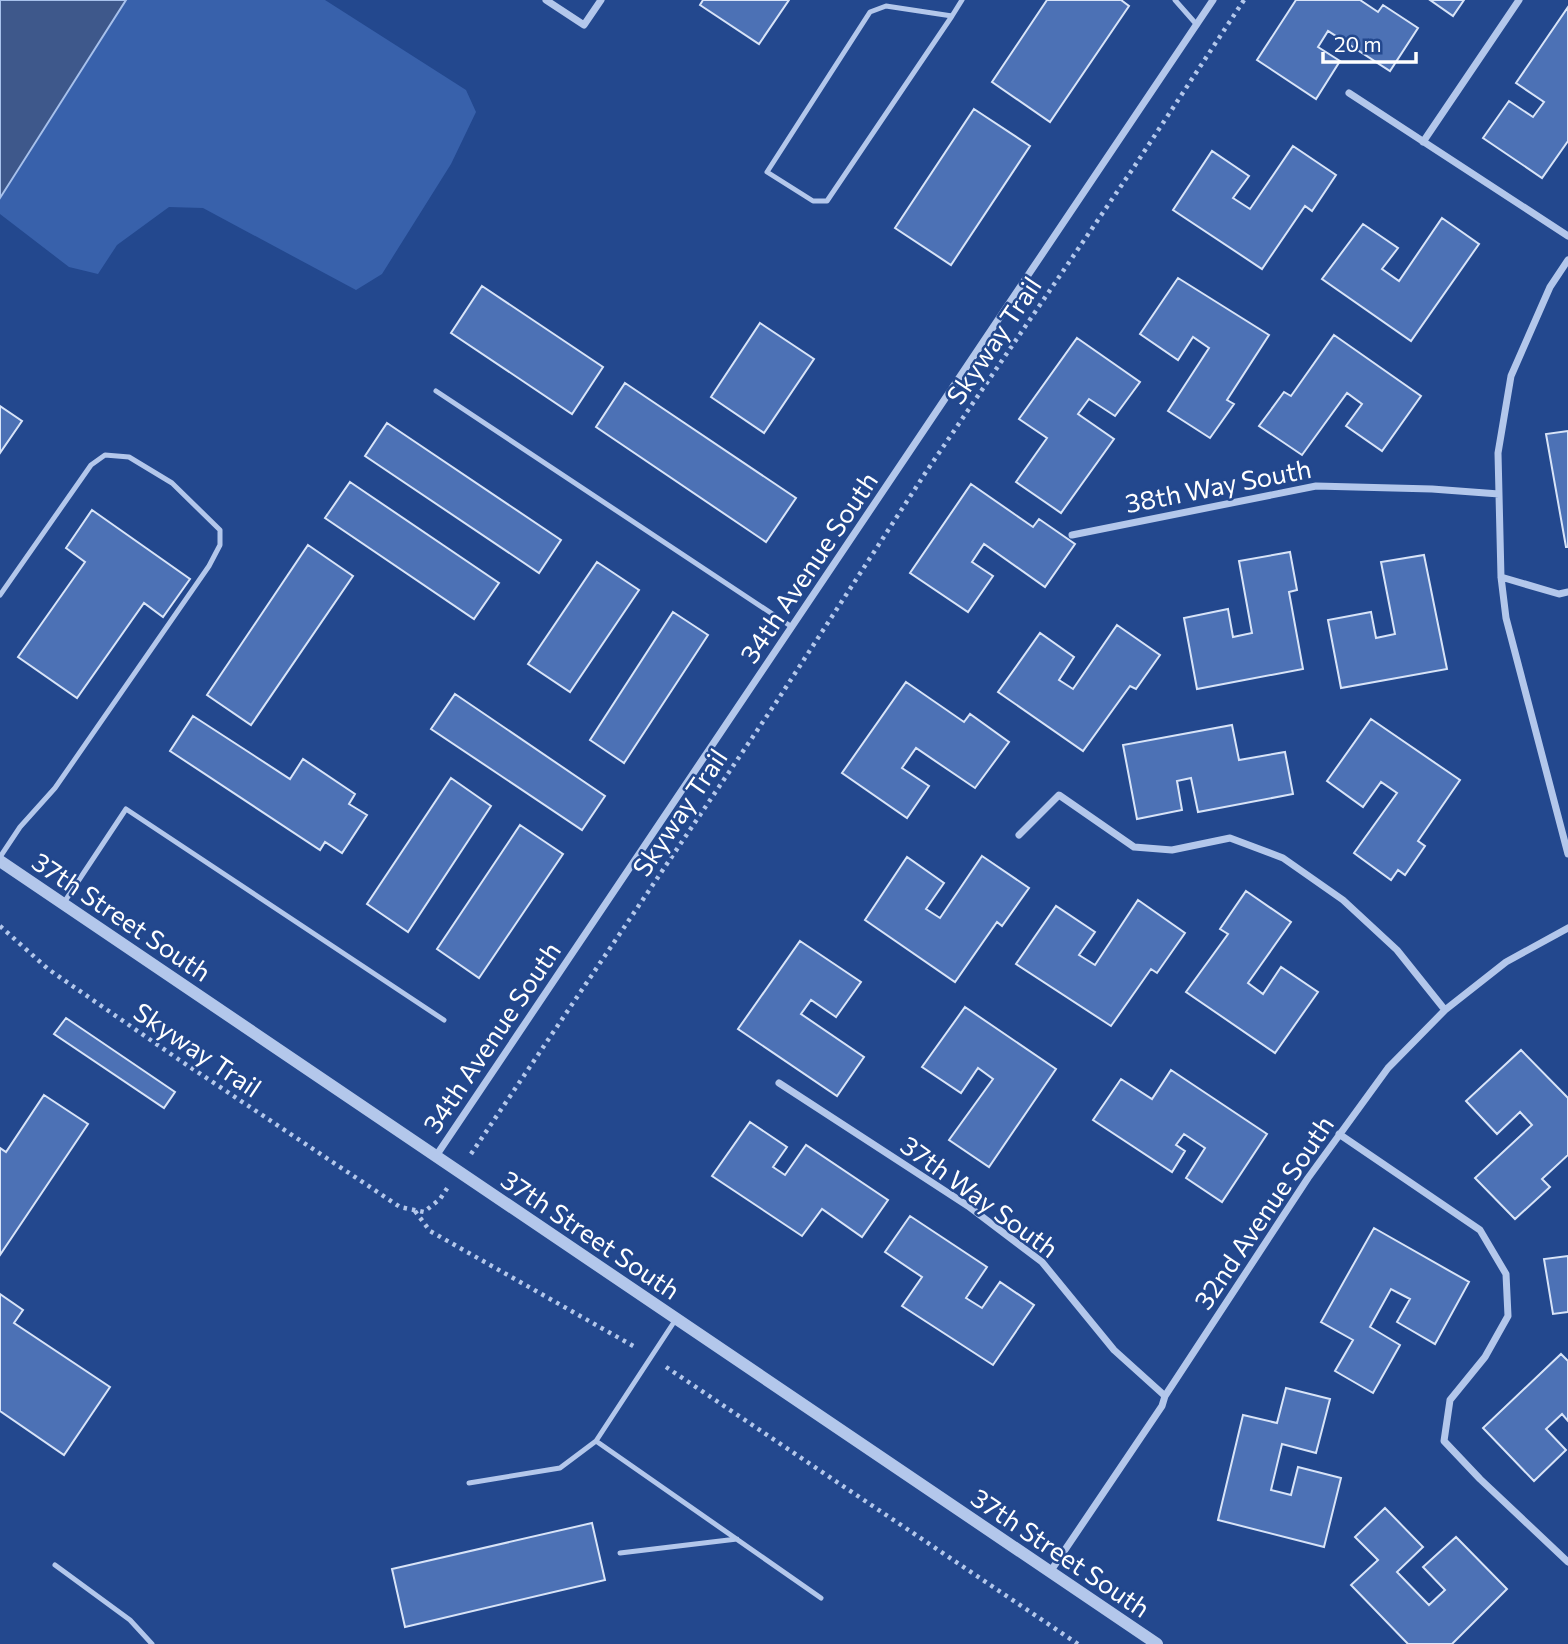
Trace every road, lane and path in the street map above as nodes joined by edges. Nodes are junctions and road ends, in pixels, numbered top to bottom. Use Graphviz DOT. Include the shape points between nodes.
graph roads {
  1 [pos="546,0"];
  2 [pos="601,0"];
  3 [pos="962,0"];
  4 [pos="1175,0"];
  5 [pos="1213,0"];
  6 [pos="1244,0"];
  7 [pos="1519,0"];
  8 [pos="951,16"];
  9 [pos="1197,25"];
  10 [pos="1349,93"];
  11 [pos="1423,142"];
  12 [pos="1568,236"];
  13 [pos="1568,260"];
  14 [pos="436,391"];
  15 [pos="1499,494"];
  16 [pos="1072,535"];
  17 [pos="1501,577"];
  18 [pos="1568,592"];
  19 [pos="0,595"];
  20 [pos="792,627"];
  21 [pos="1019,835"];
  22 [pos="1568,855"];
  23 [pos="0,859"];
  24 [pos="63,904"];
  25 [pos="0,926"];
  26 [pos="1568,928"];
  27 [pos="1445,1010"];
  28 [pos="443,1020"];
  29 [pos="779,1083"];
  30 [pos="1339,1134"];
  31 [pos="436,1156"];
  32 [pos="459,1171"];
  33 [pos="415,1210"];
  34 [pos="676,1319"];
  35 [pos="651,1357"];
  36 [pos="1165,1396"];
  37 [pos="596,1441"];
  38 [pos="469,1483"];
  39 [pos="737,1539"];
  40 [pos="620,1553"];
  41 [pos="1568,1562"];
  42 [pos="55,1565"];
  43 [pos="1049,1572"];
  44 [pos="821,1598"];
  45 [pos="152,1644"];
  46 [pos="1078,1644"];
  47 [pos="1157,1644"];
  1 -- 2 [label="street" via="584,25"];
  3 -- 8 [label="lane"];
  4 -- 9 [label="lane"];
  5 -- 9 [label="street, 34th Avenue South"];
  6 -- 32 [label="path, Skyway Trail"];
  7 -- 11 [label="street"];
  8 -- 8 [label="lane" via="827,201 813,201 767,172 870,12 886,6"];
  9 -- 20 [label="street, 34th Avenue South"];
  10 -- 11 [label="street"];
  11 -- 12 [label="street"];
  13 -- 15 [label="street" via="1550,287 1511,376 1498,453"];
  14 -- 20 [label="lane"];
  15 -- 16 [label="street, 38th Way South" via="1316,486"];
  15 -- 17 [label="street"];
  17 -- 18 [label="street" via="1559,594"];
  17 -- 22 [label="street" via="1506,618"];
  19 -- 23 [label="lane" via="91,465 105,455 128,457 172,483 220,530 220,545 209,566 55,788 20,827"];
  20 -- 31 [label="street, 34th Avenue South"];
  21 -- 27 [label="street" via="1059,795 1134,847 1172,850 1230,838 1283,858 1343,900 1396,950"];
  23 -- 24 [label="street, 37th Street South"];
  24 -- 28 [label="lane" via="126,809"];
  24 -- 31 [label="street, 37th Street South"];
  25 -- 33 [label="path, Skyway Trail" via="48,969 178,1059 400,1207"];
  26 -- 27 [label="street, 32nd Avenue South" via="1506,962"];
  27 -- 30 [label="street, 32nd Avenue South" via="1388,1068"];
  29 -- 36 [label="street, 37th Way South" via="968,1206 1042,1262 1114,1350"];
  30 -- 36 [label="street, 32nd Avenue South"];
  30 -- 41 [label="street" via="1480,1230 1506,1274 1508,1316 1485,1357 1450,1399 1444,1441"];
  31 -- 32 [label="street, 37th Street South"];
  32 -- 33 [label="path, Skyway Trail" via="440,1199 425,1212"];
  32 -- 34 [label="street, 37th Street South"];
  33 -- 35 [label="path" via="430,1231"];
  34 -- 35 [label="lane"];
  34 -- 43 [label="street, 37th Street South"];
  35 -- 37 [label="lane"];
  35 -- 46 [label="path"];
  36 -- 43 [label="street, 32nd Avenue South"];
  37 -- 38 [label="lane" via="560,1468"];
  37 -- 39 [label="lane"];
  39 -- 40 [label="lane"];
  39 -- 44 [label="lane"];
  42 -- 45 [label="lane" via="130,1620"];
  43 -- 47 [label="street, 37th Street South"];
}
